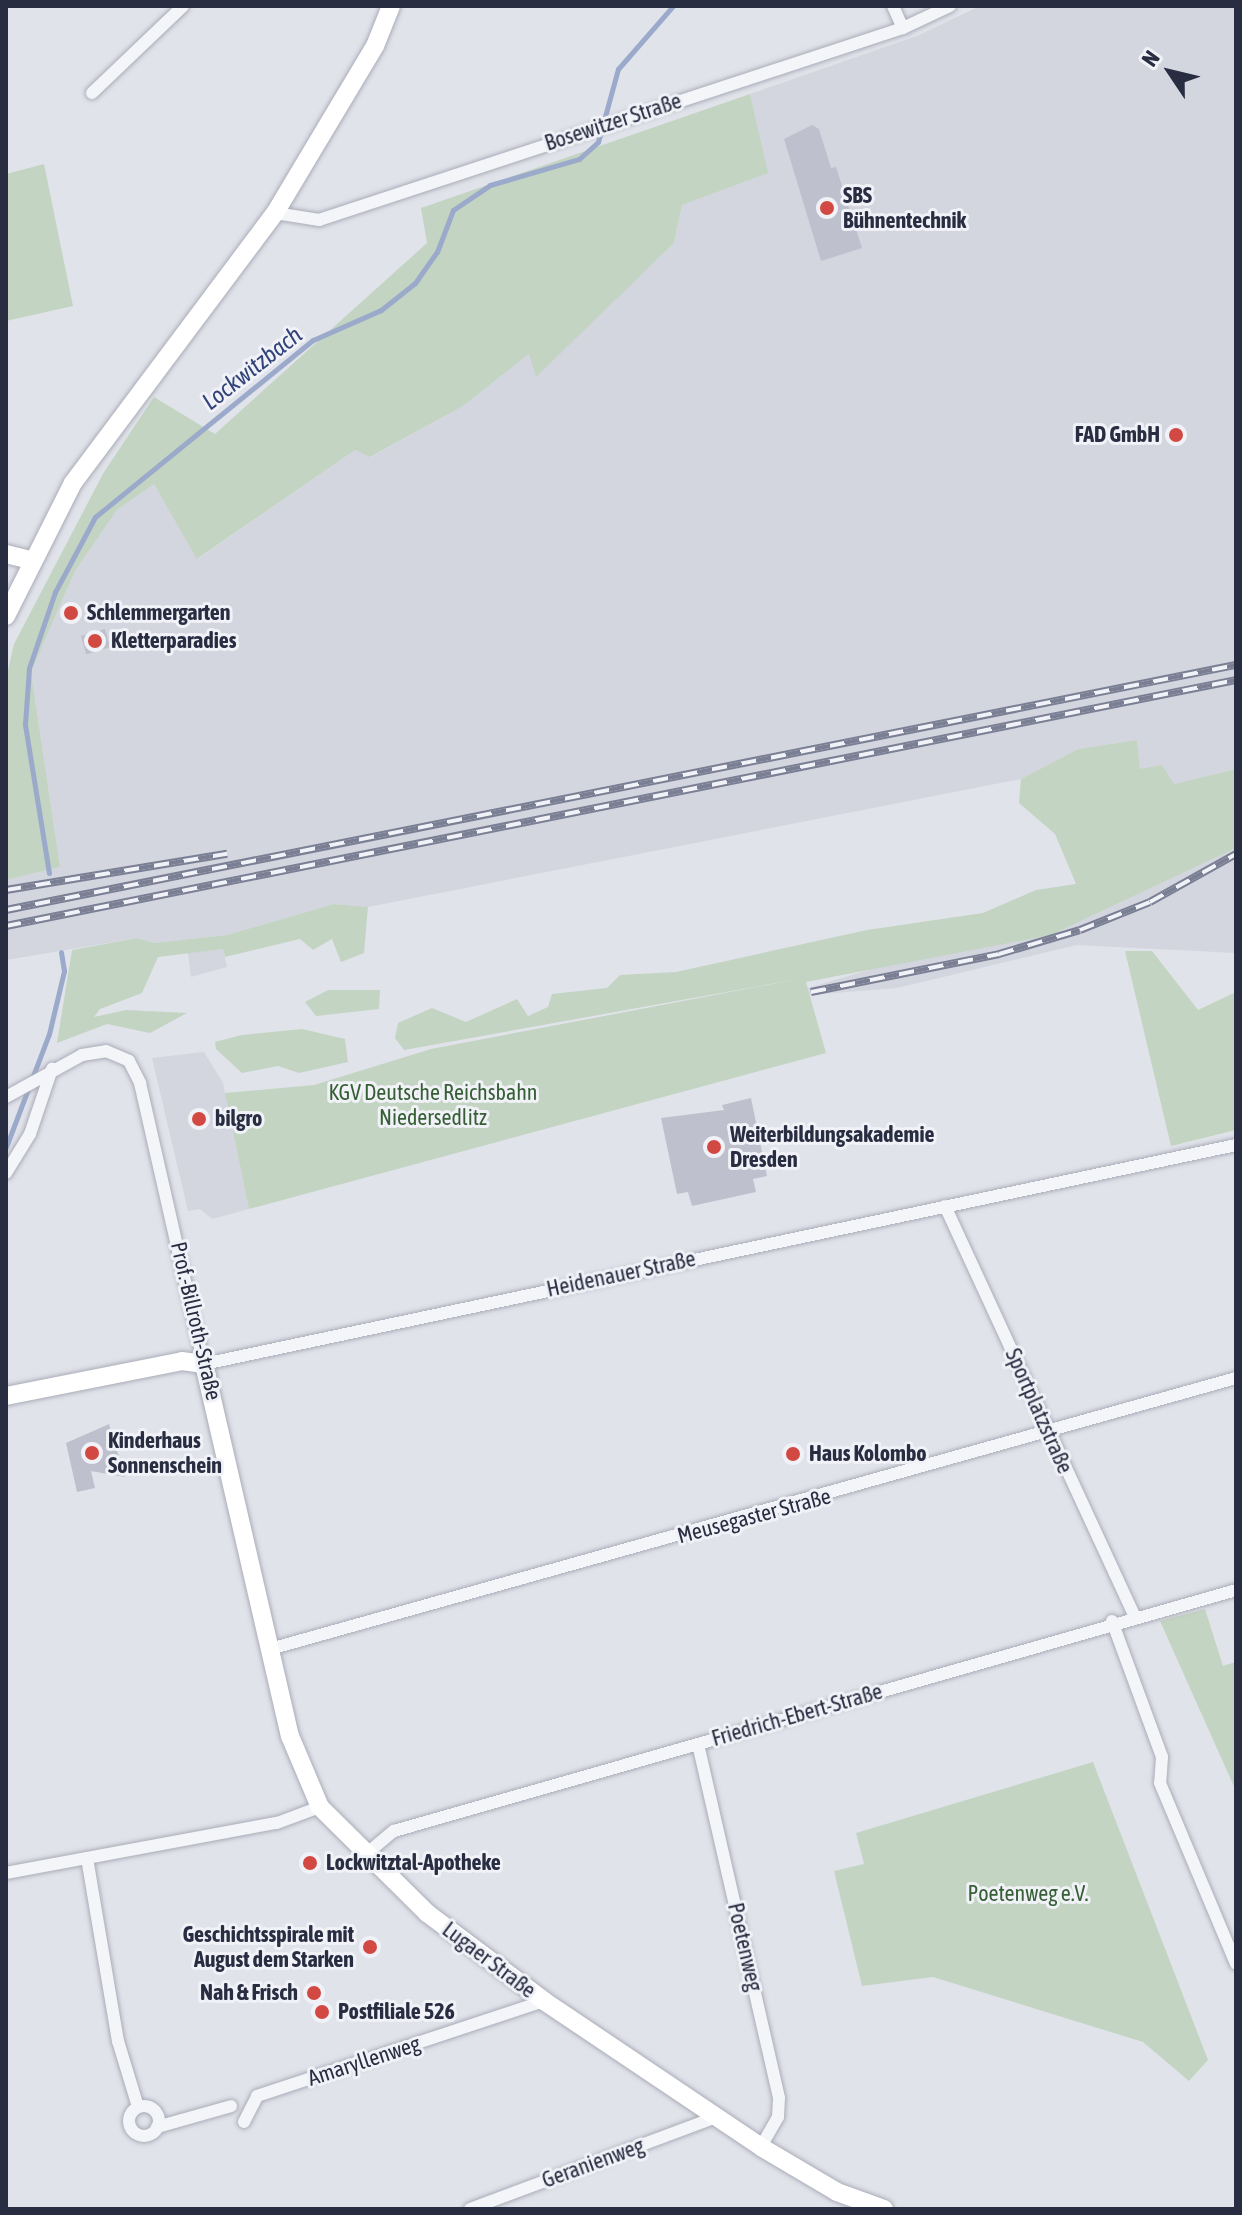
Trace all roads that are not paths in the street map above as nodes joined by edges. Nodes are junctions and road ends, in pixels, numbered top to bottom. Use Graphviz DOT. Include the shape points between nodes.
graph roads {
  1 [pos="183,6"];
  2 [pos="391,6"];
  3 [pos="893,6"];
  4 [pos="950,6"];
  5 [pos="903,28"];
  6 [pos="92,93"];
  7 [pos="275,213"];
  8 [pos="6,554"];
  9 [pos="30,560"];
  10 [pos="13,575"];
  11 [pos="6,616"];
  12 [pos="49,1070"];
  13 [pos="8,1095"];
  14 [pos="1236,1145"];
  15 [pos="6,1173"];
  16 [pos="945,1206"];
  17 [pos="204,1364"];
  18 [pos="1236,1378"];
  19 [pos="6,1396"];
  20 [pos="1046,1435"];
  21 [pos="1236,1590"];
  22 [pos="1134,1615"];
  23 [pos="1112,1621"];
  24 [pos="270,1649"];
  25 [pos="698,1744"];
  26 [pos="320,1807"];
  27 [pos="365,1855"];
  28 [pos="87,1858"];
  29 [pos="6,1873"];
  30 [pos="1236,1964"];
  31 [pos="544,2001"];
  32 [pos="231,2106"];
  33 [pos="138,2107"];
  34 [pos="716,2117"];
  35 [pos="244,2122"];
  36 [pos="157,2127"];
  37 [pos="761,2147"];
  38 [pos="470,2209"];
  39 [pos="884,2209"];
  1 -- 6 [label="street"];
  2 -- 7 [label="street" via="375,46"];
  3 -- 5 [label="street"];
  4 -- 5 [label="street, Bosewitzer Straße"];
  5 -- 7 [label="street, Bosewitzer Straße" via="319,220"];
  7 -- 9 [label="street" via="93,453"];
  8 -- 9 [label="street"];
  9 -- 10 [label="street"];
  10 -- 11 [label="street"];
  12 -- 13 [label="street, Prof.-Billroth-Straße"];
  12 -- 15 [label="street" via="30,1134"];
  12 -- 17 [label="street, Prof.-Billroth-Straße" via="106,1051 136,1071"];
  14 -- 16 [label="street, Heidenauer Straße"];
  16 -- 17 [label="street, Heidenauer Straße"];
  16 -- 20 [label="street, Sportplatzstraße"];
  17 -- 19 [label="street, Heidenauer Straße" via="182,1361"];
  17 -- 24 [label="street, Prof.-Billroth-Straße"];
  18 -- 20 [label="street, Meusegaster Straße"];
  20 -- 22 [label="street, Sportplatzstraße"];
  20 -- 24 [label="street, Meusegaster Straße"];
  21 -- 22 [label="street, Friedrich-Ebert-Straße"];
  22 -- 23 [label="street, Friedrich-Ebert-Straße"];
  23 -- 25 [label="street, Friedrich-Ebert-Straße"];
  23 -- 30 [label="street" via="1162,1757 1160,1783"];
  24 -- 26 [label="street, Prof.-Billroth-Straße" via="298,1765"];
  25 -- 27 [label="street, Friedrich-Ebert-Straße" via="394,1831"];
  25 -- 37 [label="street, Poetenweg" via="779,2098 778,2117"];
  26 -- 27 [label="street, Lugaer Straße"];
  26 -- 28 [label="street" via="277,1823"];
  27 -- 31 [label="street, Lugaer Straße" via="427,1913"];
  28 -- 29 [label="street"];
  28 -- 33 [label="street" via="118,2041"];
  31 -- 34 [label="street, Lugaer Straße"];
  31 -- 35 [label="street, Amaryllenweg" via="257,2096"];
  32 -- 36 [label="street"];
  33 -- 36 [label="street" via="153,2109"];
  33 -- 36 [label="street" via="129,2118 133,2131 146,2135"];
  34 -- 37 [label="street, Lugaer Straße"];
  34 -- 38 [label="street, Geranienweg"];
  37 -- 39 [label="street, Lugaer Straße" via="837,2192"];
}
